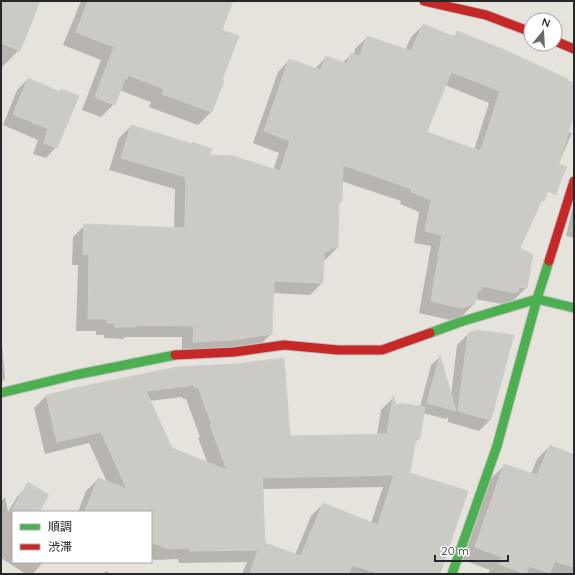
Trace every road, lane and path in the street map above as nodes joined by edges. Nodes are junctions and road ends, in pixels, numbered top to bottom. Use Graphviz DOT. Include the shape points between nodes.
graph roads {
  1 [pos="424,1"];
  2 [pos="523,29"];
  3 [pos="563,44"];
  4 [pos="574,48"];
  5 [pos="574,181"];
  6 [pos="538,299"];
  7 [pos="574,308"];
  8 [pos="1,394"];
  9 [pos="452,574"];
  1 -- 2 [label="street" via="486,15"];
  3 -- 4 [label="street"];
  5 -- 6 [label="street"];
  6 -- 7 [label="street"];
  6 -- 8 [label="street" via="460,322 382,350 338,350 284,345 234,352 175,355 75,375"];
  6 -- 9 [label="street" via="497,446"];
}
